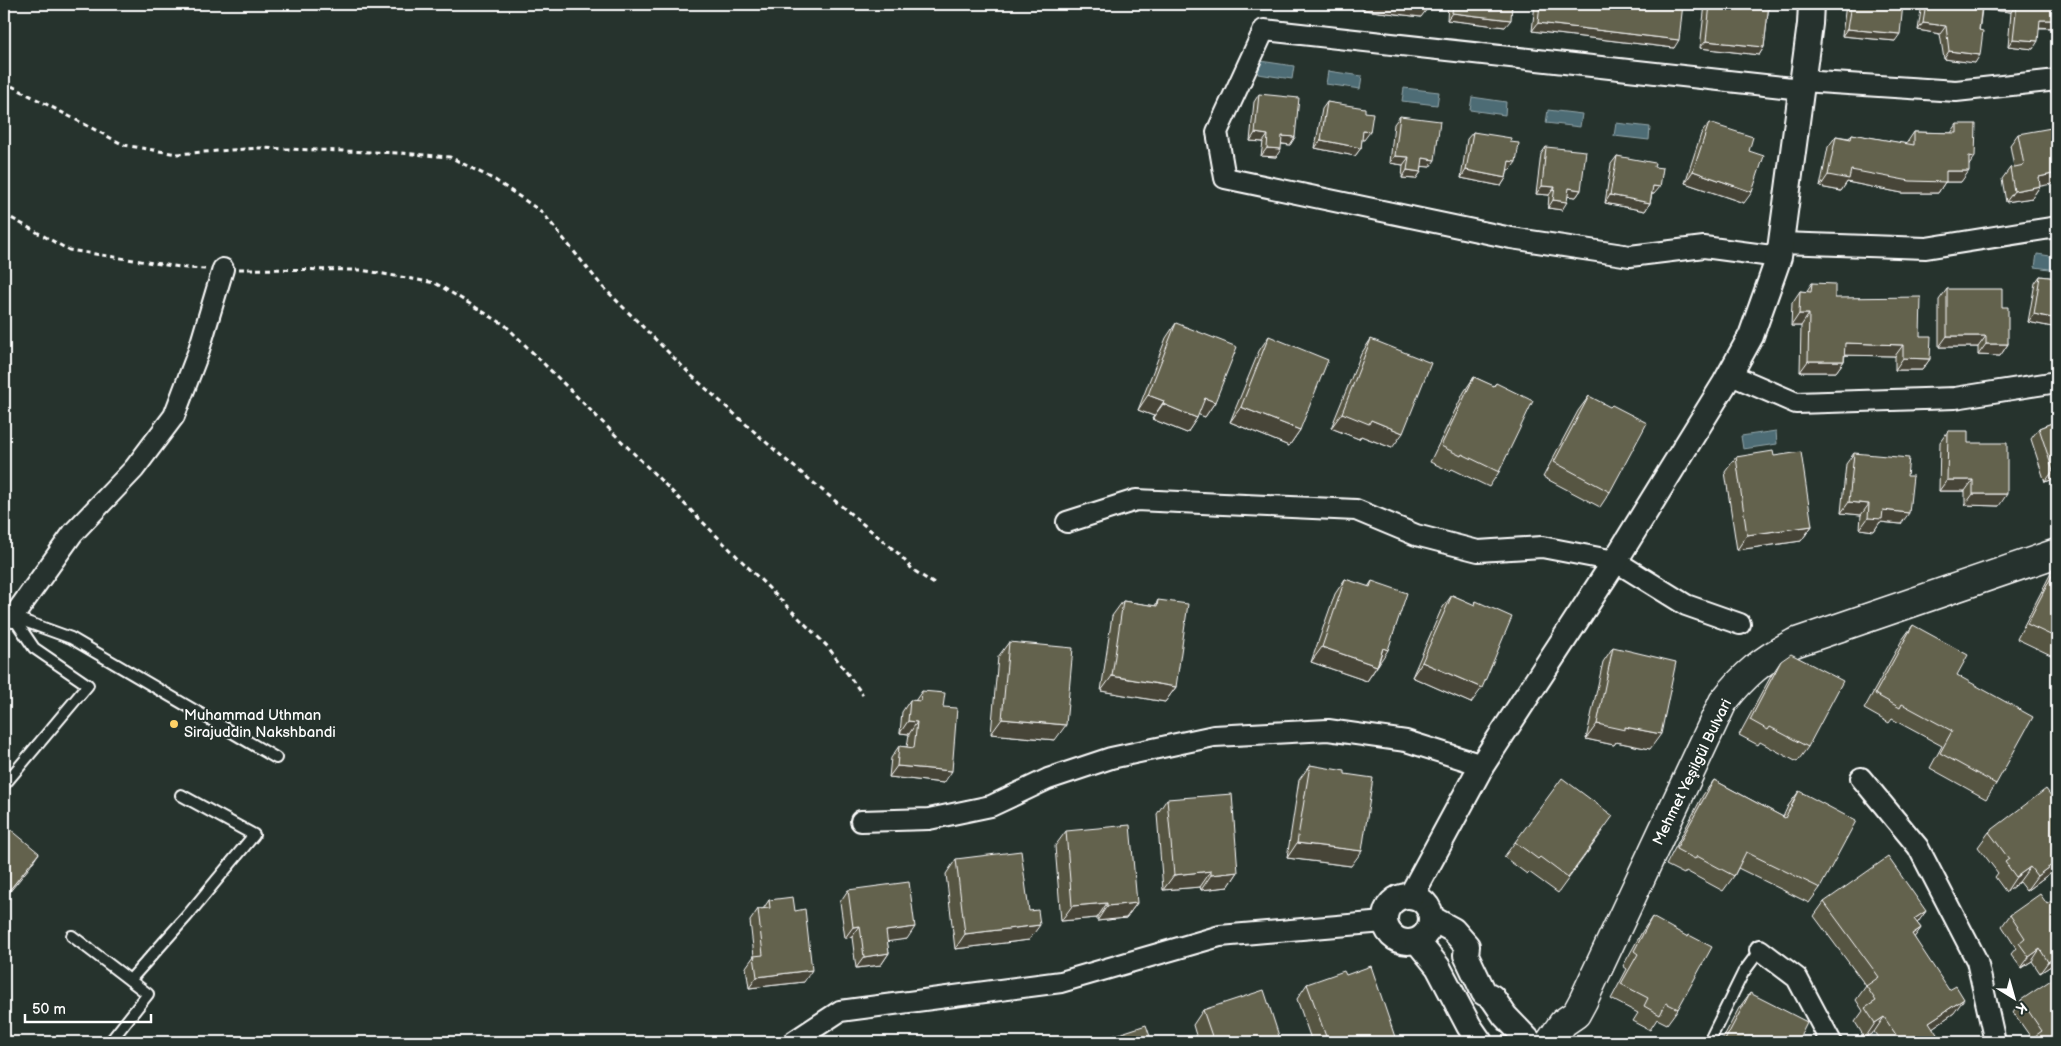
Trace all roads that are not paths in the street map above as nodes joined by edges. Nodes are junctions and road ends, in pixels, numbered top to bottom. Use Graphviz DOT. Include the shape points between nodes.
graph roads {
  1 [pos="1811,4"];
  2 [pos="2057,80"];
  3 [pos="1801,85"];
  4 [pos="2057,227"];
  5 [pos="1780,250"];
  6 [pos="223,269"];
  7 [pos="1729,374"];
  8 [pos="2057,382"];
  9 [pos="1067,522"];
  10 [pos="2057,553"];
  11 [pos="1615,561"];
  12 [pos="8,614"];
  13 [pos="1740,624"];
  14 [pos="276,758"];
  15 [pos="1482,765"];
  16 [pos="1861,778"];
  17 [pos="4,785"];
  18 [pos="181,795"];
  19 [pos="861,821"];
  20 [pos="1411,896"];
  21 [pos="1431,918"];
  22 [pos="1384,922"];
  23 [pos="72,936"];
  24 [pos="1417,941"];
  25 [pos="1760,950"];
  26 [pos="130,980"];
  27 [pos="1576,1014"];
  28 [pos="110,1042"];
  29 [pos="793,1042"];
  30 [pos="1480,1042"];
  31 [pos="1530,1042"];
  32 [pos="1550,1042"];
  33 [pos="1574,1042"];
  34 [pos="1709,1042"];
  35 [pos="1832,1042"];
  36 [pos="1995,1042"];
  1 -- 3 [label="street"];
  2 -- 3 [label="street" via="1956,91"];
  3 -- 5 [label="street"];
  3 -- 5 [label="street" via="1264,30 1217,132 1225,178 1511,238 1630,256 1704,247"];
  4 -- 5 [label="street" via="1926,248"];
  5 -- 7 [label="street" via="1751,336"];
  6 -- 12 [label="street" via="198,353 174,416 134,469 73,533"];
  7 -- 8 [label="street" via="1796,403 1955,398"];
  7 -- 11 [label="street"];
  9 -- 11 [label="street" via="1136,500 1356,510 1416,535 1478,551 1542,547"];
  10 -- 27 [label="main road, Mehmet Yeşilgül Bulvari" via="1794,643 1768,657 1742,678 1723,702"];
  11 -- 13 [label="street" via="1686,605"];
  11 -- 15 [label="street"];
  12 -- 14 [label="lane" via="71,638"];
  12 -- 17 [label="lane" via="34,648 88,685"];
  15 -- 19 [label="street" via="1406,741 1328,730 1214,736 1110,758 1048,779 991,806 929,819"];
  15 -- 20 [label="street"];
  16 -- 36 [label="street" via="1918,847 1976,961"];
  18 -- 26 [label="lane" via="254,835"];
  20 -- 21 [label="street" via="1424,903"];
  20 -- 22 [label="street" via="1395,899 1388,906"];
  21 -- 24 [label="street" via="1428,930"];
  21 -- 31 [label="street" via="1454,930 1466,946 1466,955 1484,994 1492,997"];
  22 -- 24 [label="street" via="1398,941"];
  22 -- 29 [label="street" via="1220,936 1061,982 840,1011"];
  23 -- 26 [label="lane"];
  24 -- 30 [label="street" via="1438,967"];
  25 -- 34 [label="lane" via="1743,973"];
  25 -- 35 [label="street" via="1797,978"];
  26 -- 28 [label="lane" via="148,994"];
  27 -- 32 [label="main road, Mehmet Yeşilgül Bulvari" via="1562,1023"];
  27 -- 33 [label="main road, Mehmet Yeşilgül Bulvari" via="1578,1027"];
}
